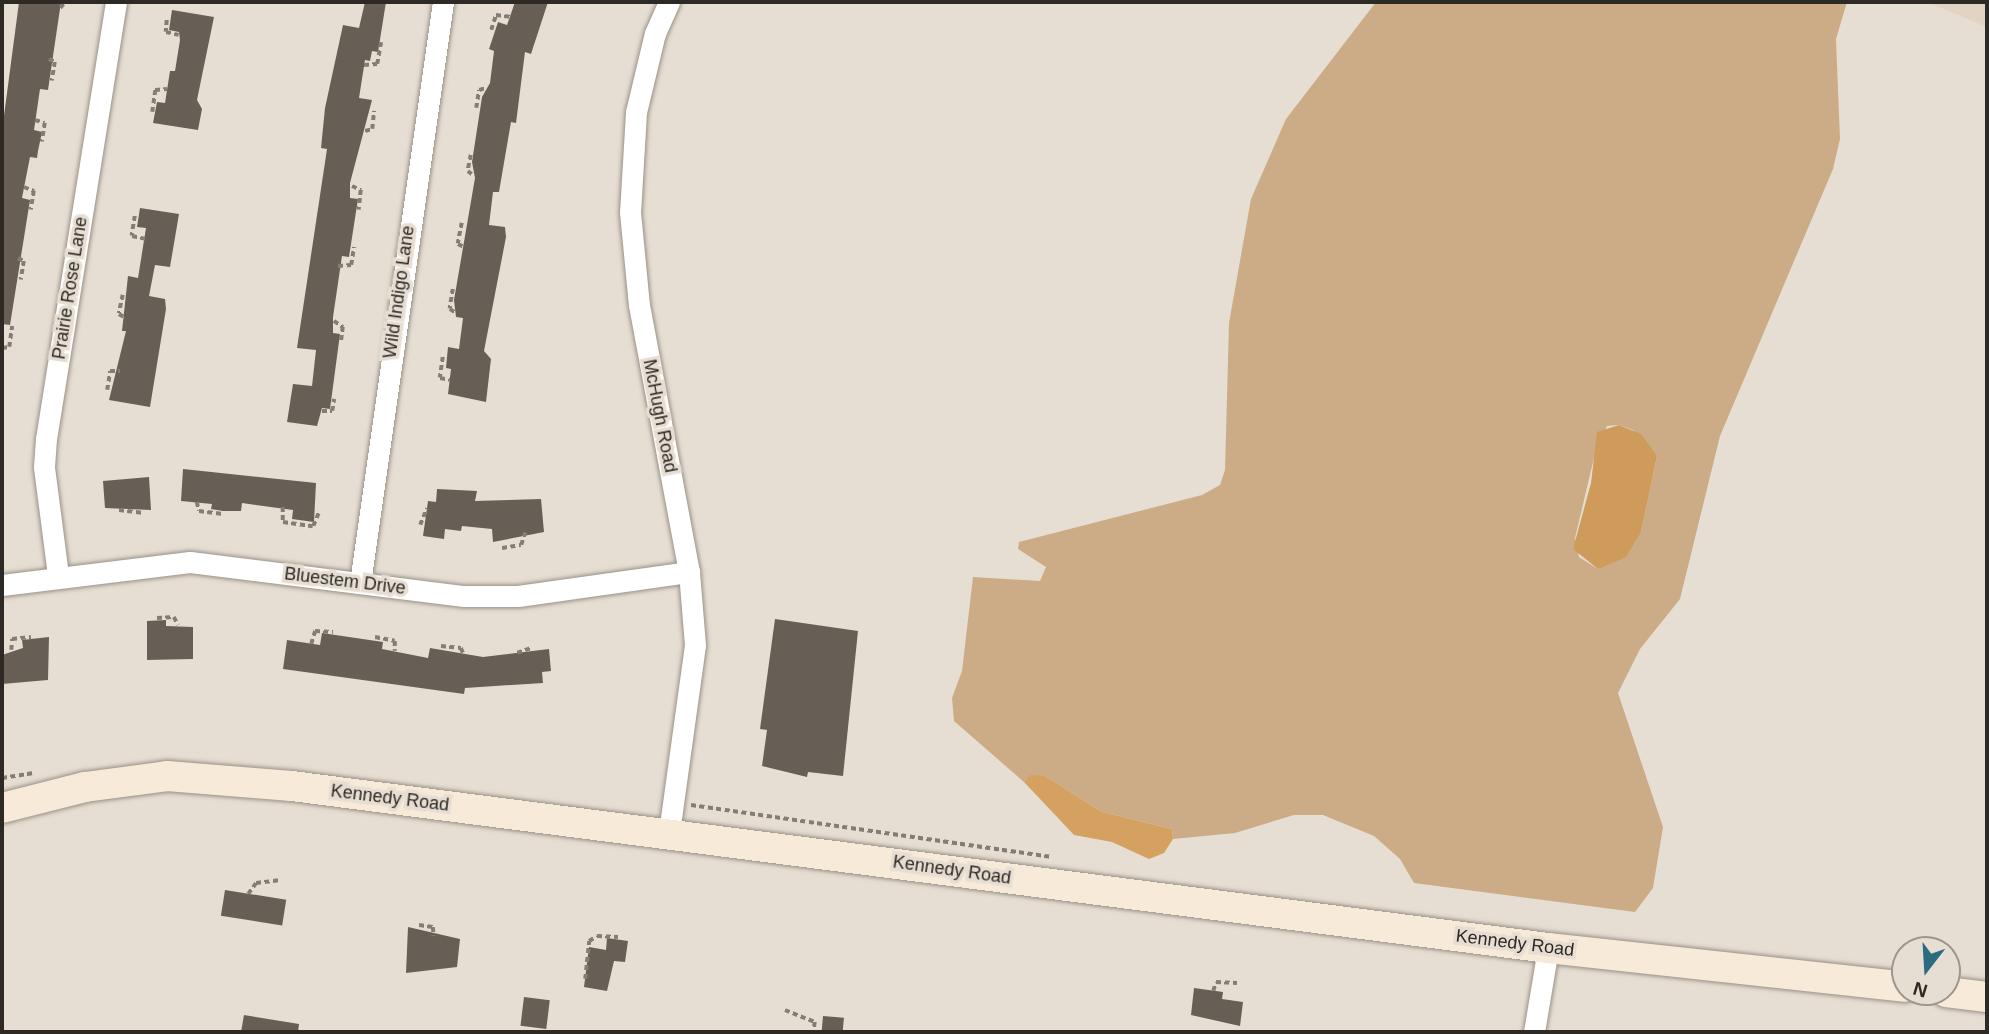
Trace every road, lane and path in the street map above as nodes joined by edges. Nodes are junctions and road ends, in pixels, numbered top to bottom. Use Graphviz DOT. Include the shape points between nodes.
graph roads {
  1 [pos="65,2"];
  2 [pos="116,2"];
  3 [pos="443,2"];
  4 [pos="668,2"];
  5 [pos="60,8"];
  6 [pos="512,17"];
  7 [pos="167,20"];
  8 [pos="491,30"];
  9 [pos="179,35"];
  10 [pos="381,42"];
  11 [pos="50,59"];
  12 [pos="364,65"];
  13 [pos="52,81"];
  14 [pos="486,88"];
  15 [pos="167,89"];
  16 [pos="477,108"];
  17 [pos="374,111"];
  18 [pos="152,112"];
  19 [pos="35,120"];
  20 [pos="365,131"];
  21 [pos="43,142"];
  22 [pos="471,155"];
  23 [pos="473,175"];
  24 [pos="352,186"];
  25 [pos="24,187"];
  26 [pos="359,210"];
  27 [pos="31,211"];
  28 [pos="135,216"];
  29 [pos="462,223"];
  30 [pos="146,239"];
  31 [pos="354,247"];
  32 [pos="464,247"];
  33 [pos="18,258"];
  34 [pos="338,266"];
  35 [pos="21,280"];
  36 [pos="453,289"];
  37 [pos="122,295"];
  38 [pos="456,313"];
  39 [pos="124,317"];
  40 [pos="334,321"];
  41 [pos="12,326"];
  42 [pos="341,343"];
  43 [pos="2,348"];
  44 [pos="443,357"];
  45 [pos="120,371"];
  46 [pos="450,380"];
  47 [pos="107,390"];
  48 [pos="334,399"];
  49 [pos="322,411"];
  50 [pos="197,502"];
  51 [pos="283,507"];
  52 [pos="427,508"];
  53 [pos="119,510"];
  54 [pos="319,512"];
  55 [pos="142,513"];
  56 [pos="223,514"];
  57 [pos="420,525"];
  58 [pos="525,533"];
  59 [pos="502,548"];
  60 [pos="689,572"];
  61 [pos="58,575"];
  62 [pos="360,583"];
  63 [pos="2,585"];
  64 [pos="157,618"];
  65 [pos="178,625"];
  66 [pos="333,632"];
  67 [pos="31,637"];
  68 [pos="375,637"];
  69 [pos="311,644"];
  70 [pos="441,646"];
  71 [pos="531,648"];
  72 [pos="11,650"];
  73 [pos="395,651"];
  74 [pos="517,653"];
  75 [pos="464,655"];
  76 [pos="703,804"];
  77 [pos="2,808"];
  78 [pos="669,832"];
  79 [pos="900,833"];
  80 [pos="279,880"];
  81 [pos="248,894"];
  82 [pos="419,925"];
  83 [pos="434,936"];
  84 [pos="618,937"];
  85 [pos="1548,948"];
  86 [pos="585,979"];
  87 [pos="1237,983"];
  88 [pos="1891,986"];
  89 [pos="1213,990"];
  90 [pos="1961,993"];
  91 [pos="1987,996"];
  92 [pos="785,1010"];
  93 [pos="814,1029"];
  94 [pos="1534,1032"];
  1 -- 5 [label="path"];
  2 -- 61 [label="street, Prairie Rose Lane" via="46,439 44,467"];
  3 -- 62 [label="street, Wild Indigo Lane"];
  4 -- 60 [label="street, McHugh Road" via="655,33 636,112 630,212 639,305"];
  6 -- 8 [label="path" via="496,15"];
  7 -- 9 [label="path" via="166,32"];
  10 -- 12 [label="path" via="377,64"];
  11 -- 13 [label="path" via="55,62"];
  14 -- 16 [label="path" via="479,90"];
  15 -- 18 [label="path" via="155,90"];
  17 -- 20 [label="path" via="372,129"];
  19 -- 21 [label="path" via="45,123"];
  22 -- 23 [label="path" via="468,171"];
  24 -- 26 [label="path" via="361,190"];
  25 -- 27 [label="path" via="34,191"];
  28 -- 30 [label="path" via="132,236"];
  29 -- 32 [label="path" via="458,244"];
  31 -- 34 [label="path" via="351,265"];
  33 -- 35 [label="path" via="24,261"];
  36 -- 38 [label="path" via="450,309"];
  37 -- 39 [label="path" via="119,314"];
  40 -- 42 [label="path" via="342,325"];
  41 -- 43 [label="path" via="9,347"];
  44 -- 46 [label="path" via="440,378"];
  45 -- 47 [label="path" via="110,372"];
  48 -- 49 [label="path" via="332,411"];
  50 -- 56 [label="path" via="199,512"];
  51 -- 54 [label="path" via="283,522 313,526"];
  52 -- 57 [label="path"];
  53 -- 55 [label="path"];
  58 -- 59 [label="path" via="521,545"];
  60 -- 62 [label="street, Bluestem Drive" via="518,596 464,596"];
  60 -- 78 [label="street, McHugh Road" via="695,645"];
  61 -- 62 [label="street, Bluestem Drive" via="190,562"];
  61 -- 63 [label="street, Bluestem Drive"];
  64 -- 65 [label="path" via="174,617"];
  66 -- 69 [label="path" via="315,631"];
  67 -- 72 [label="path" via="12,639"];
  68 -- 73 [label="path" via="395,641"];
  70 -- 75 [label="path" via="461,648"];
  71 -- 74 [label="path"];
  76 -- 79 [label="path"];
  77 -- 78 [label="main road, Kennedy Road" via="85,787 167,776 292,786"];
  78 -- 85 [label="main road, Kennedy Road"];
  80 -- 81 [label="path" via="262,880"];
  82 -- 83 [label="path" via="433,927"];
  84 -- 86 [label="path" via="597,936 589,941"];
  85 -- 88 [label="main road, Kennedy Road"];
  85 -- 94 [label="street"];
  87 -- 89 [label="path" via="1216,982"];
  90 -- 91 [label="main road"];
  92 -- 93 [label="path" via="816,1022"];
}
